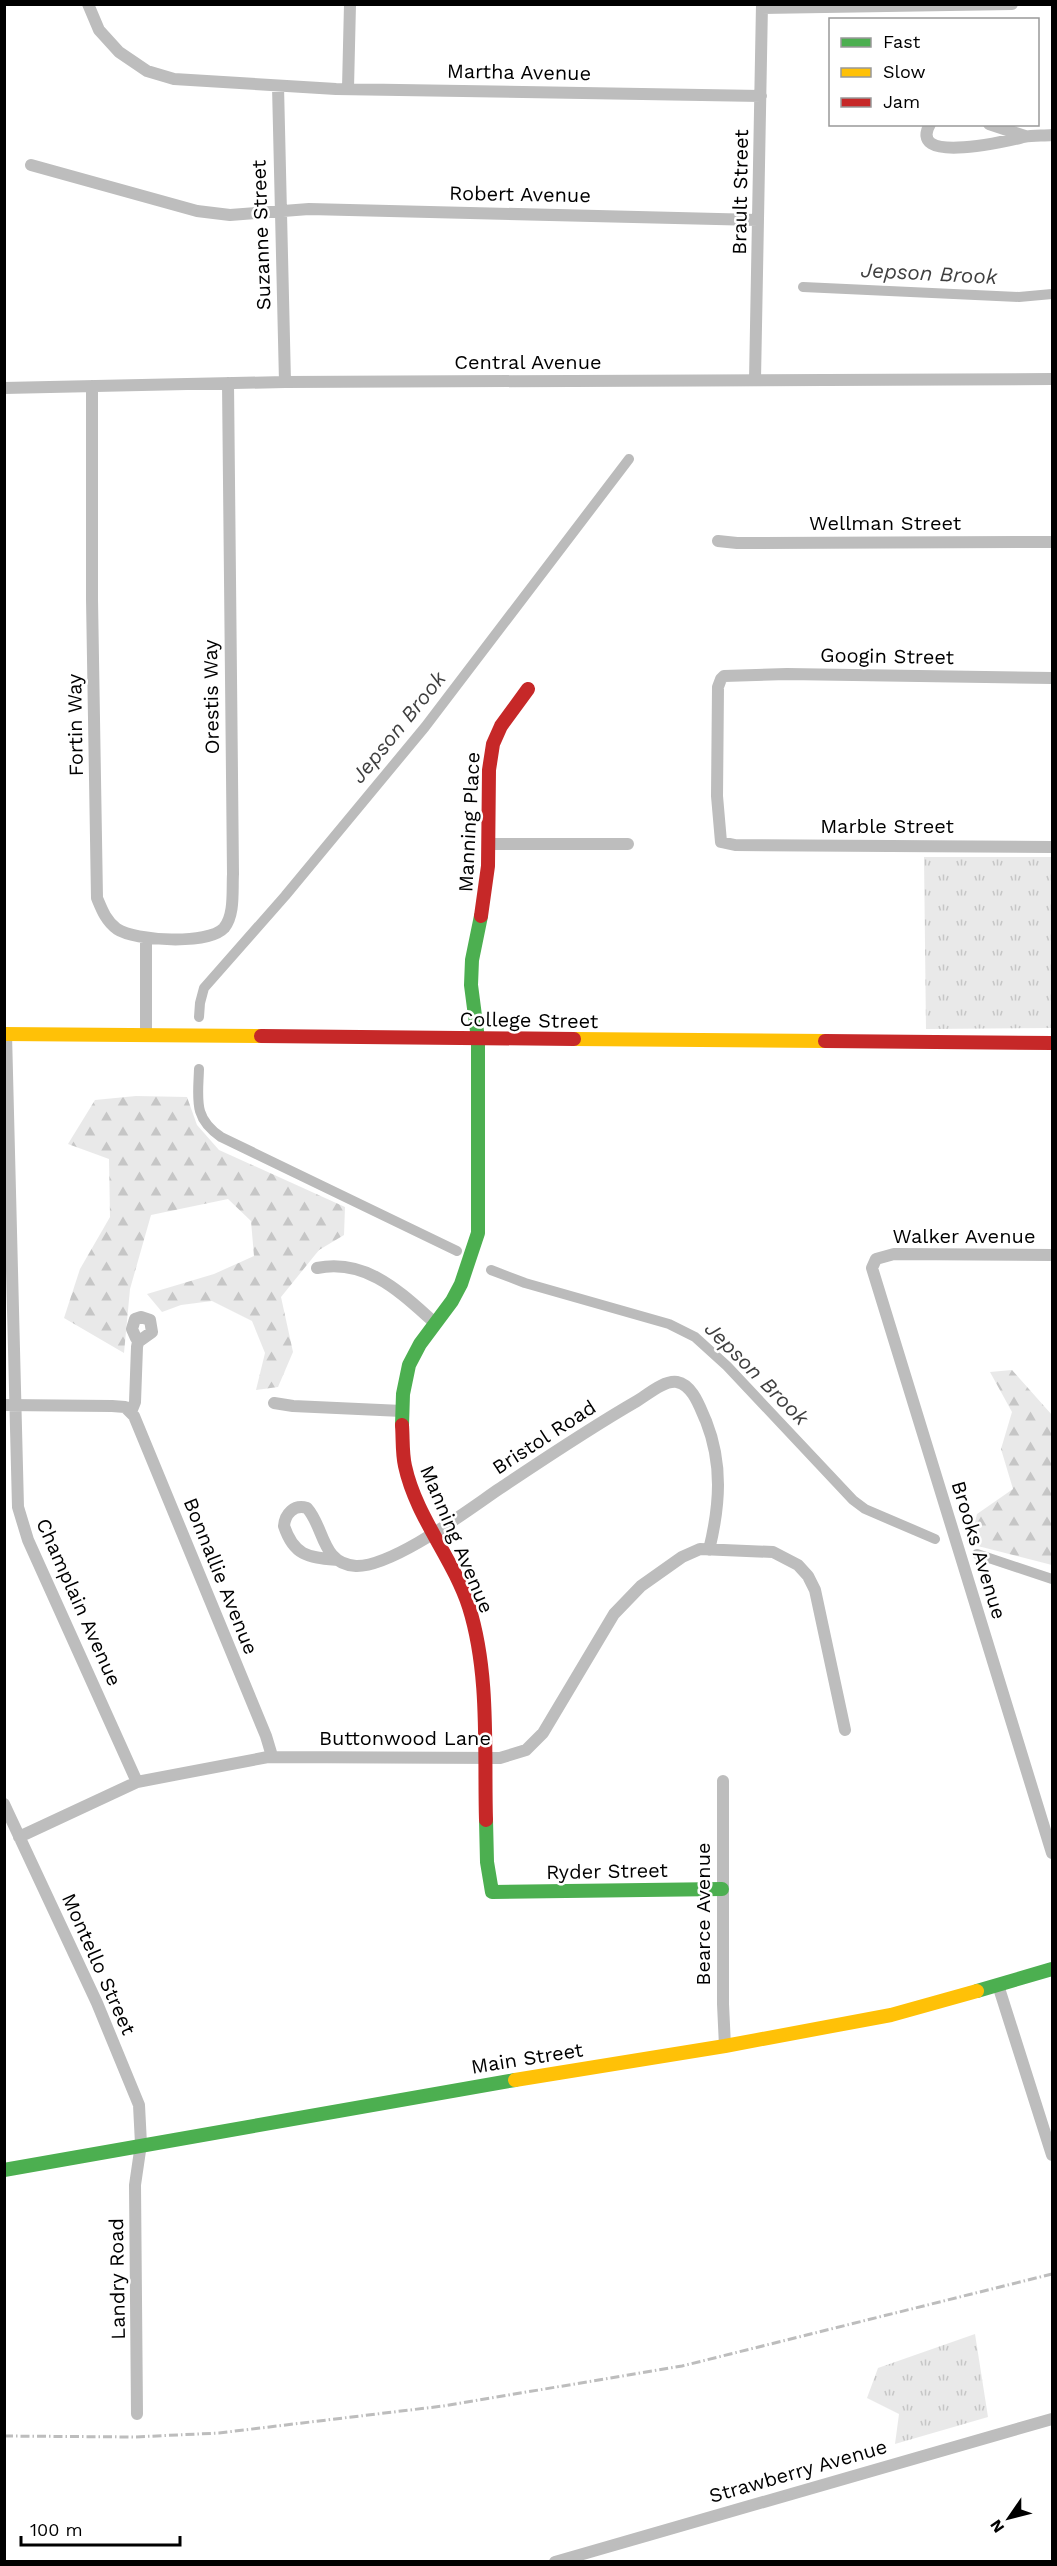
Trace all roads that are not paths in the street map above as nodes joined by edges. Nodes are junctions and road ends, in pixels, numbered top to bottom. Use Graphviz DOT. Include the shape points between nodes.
graph roads {
  1 [pos="88,4"];
  2 [pos="350,4"];
  3 [pos="1012,4"];
  4 [pos="884,5"];
  5 [pos="762,6"];
  6 [pos="278,86"];
  7 [pos="348,88"];
  8 [pos="761,96"];
  9 [pos="929,126"];
  10 [pos="995,126"];
  11 [pos="1053,135"];
  12 [pos="1027,136"];
  13 [pos="31,165"];
  14 [pos="280,212"];
  15 [pos="758,220"];
  16 [pos="1053,379"];
  17 [pos="755,380"];
  18 [pos="285,382"];
  19 [pos="228,383"];
  20 [pos="92,386"];
  21 [pos="4,388"];
  22 [pos="718,541"];
  23 [pos="1053,542"];
  24 [pos="1053,678"];
  25 [pos="528,689"];
  26 [pos="722,842"];
  27 [pos="489,844"];
  28 [pos="628,844"];
  29 [pos="1053,847"];
  30 [pos="146,938"];
  31 [pos="5,1034"];
  32 [pos="146,1035"];
  33 [pos="478,1039"];
  34 [pos="1053,1043"];
  35 [pos="1053,1255"];
  36 [pos="876,1259"];
  37 [pos="317,1268"];
  38 [pos="435,1323"];
  39 [pos="136,1338"];
  40 [pos="274,1403"];
  41 [pos="9,1405"];
  42 [pos="402,1411"];
  43 [pos="130,1412"];
  44 [pos="432,1533"];
  45 [pos="709,1550"];
  46 [pos="337,1560"];
  47 [pos="845,1730"];
  48 [pos="272,1756"];
  49 [pos="485,1758"];
  50 [pos="723,1780"];
  51 [pos="137,1782"];
  52 [pos="4,1804"];
  53 [pos="19,1837"];
  54 [pos="1053,1853"];
  55 [pos="722,1888"];
  56 [pos="492,1892"];
  57 [pos="1053,1969"];
  58 [pos="998,1985"];
  59 [pos="725,2046"];
  60 [pos="141,2144"];
  61 [pos="1053,2155"];
  62 [pos="4,2170"];
  63 [pos="137,2414"];
  64 [pos="1053,2419"];
  65 [pos="555,2562"];
  1 -- 6 [label="street, Martha Avenue" via="108,42 147,71 174,78"];
  2 -- 7 [label="street"];
  3 -- 4 [label="street"];
  4 -- 5 [label="street"];
  5 -- 8 [label="street, Brault Street"];
  6 -- 7 [label="street, Martha Avenue"];
  6 -- 14 [label="street, Suzanne Street"];
  7 -- 8 [label="street, Martha Avenue"];
  8 -- 15 [label="street, Brault Street"];
  9 -- 12 [label="street" via="928,140 934,146 948,148"];
  10 -- 12 [label="street"];
  11 -- 12 [label="street"];
  13 -- 14 [label="street, Robert Avenue" via="197,211 230,215"];
  14 -- 15 [label="street, Robert Avenue" via="460,211"];
  14 -- 18 [label="street, Suzanne Street"];
  15 -- 17 [label="street, Brault Street"];
  16 -- 17 [label="street, Central Avenue"];
  17 -- 18 [label="street, Central Avenue"];
  18 -- 19 [label="street, Central Avenue"];
  19 -- 20 [label="street, Central Avenue"];
  19 -- 30 [label="street, Orestis Way" via="233,874 230,916 225,927 203,938"];
  20 -- 21 [label="street, Central Avenue"];
  20 -- 30 [label="street, Fortin Way" via="96,891 108,921 127,934"];
  22 -- 23 [label="street, Wellman Street"];
  24 -- 26 [label="street, Googin Street" via="787,674 730,675 721,679 717,796"];
  25 -- 27 [label="main road, Manning Place" via="493,744"];
  26 -- 29 [label="street, Marble Street"];
  27 -- 28 [label="street"];
  27 -- 33 [label="main road, Manning Place" via="485,894 472,960"];
  30 -- 32 [label="street"];
  31 -- 32 [label="main road, College Street"];
  31 -- 41 [label="street, Champlain Avenue"];
  32 -- 33 [label="main road, College Street"];
  33 -- 34 [label="main road, College Street"];
  33 -- 38 [label="main road, Manning Avenue" via="478,1233 460,1284"];
  35 -- 36 [label="street, Walker Avenue" via="894,1254"];
  36 -- 54 [label="street, Brooks Avenue" via="872,1268 876,1286"];
  37 -- 38 [label="street" via="342,1265 381,1278"];
  38 -- 42 [label="main road, Manning Avenue" via="409,1365"];
  39 -- 43 [label="street" via="132,1329 135,1319 150,1320 152,1332 138,1342 135,1402"];
  40 -- 42 [label="street"];
  41 -- 43 [label="street" via="112,1406 125,1407"];
  41 -- 51 [label="street, Champlain Avenue" via="21,1520"];
  42 -- 44 [label="main road, Manning Avenue" via="404,1464"];
  43 -- 48 [label="street, Bonnallie Avenue" via="192,1554"];
  44 -- 45 [label="street, Bristol Road" via="627,1407 667,1383 681,1383 694,1397 714,1447 719,1504"];
  44 -- 46 [label="street, Bristol Road" via="371,1563 355,1566"];
  44 -- 49 [label="main road, Manning Avenue" via="469,1607 483,1698"];
  45 -- 47 [label="street, Buttonwood Lane" via="773,1552 798,1565 808,1576 815,1590"];
  45 -- 49 [label="street, Buttonwood Lane" via="682,1557 627,1599 602,1633 549,1725 533,1744 510,1756"];
  46 -- 46 [label="street, Bristol Road" via="328,1551 311,1512 297,1507 289,1512 284,1526 295,1547 315,1558"];
  48 -- 49 [label="street, Buttonwood Lane"];
  48 -- 51 [label="street, Buttonwood Lane"];
  49 -- 56 [label="main road, Manning Avenue" via="487,1862"];
  50 -- 55 [label="street, Bearce Avenue"];
  51 -- 53 [label="street, Buttonwood Lane"];
  52 -- 53 [label="street, Montello Street"];
  53 -- 60 [label="street, Montello Street" via="134,2089 142,2117"];
  55 -- 56 [label="main road, Ryder Street"];
  55 -- 59 [label="street, Bearce Avenue"];
  57 -- 58 [label="main road, Main Street"];
  58 -- 59 [label="main road, Main Street" via="891,2015"];
  58 -- 61 [label="street"];
  59 -- 60 [label="main road, Main Street"];
  60 -- 62 [label="main road, Main Street"];
  60 -- 63 [label="street, Landry Road" via="135,2185"];
  64 -- 65 [label="street, Strawberry Avenue"];
}
